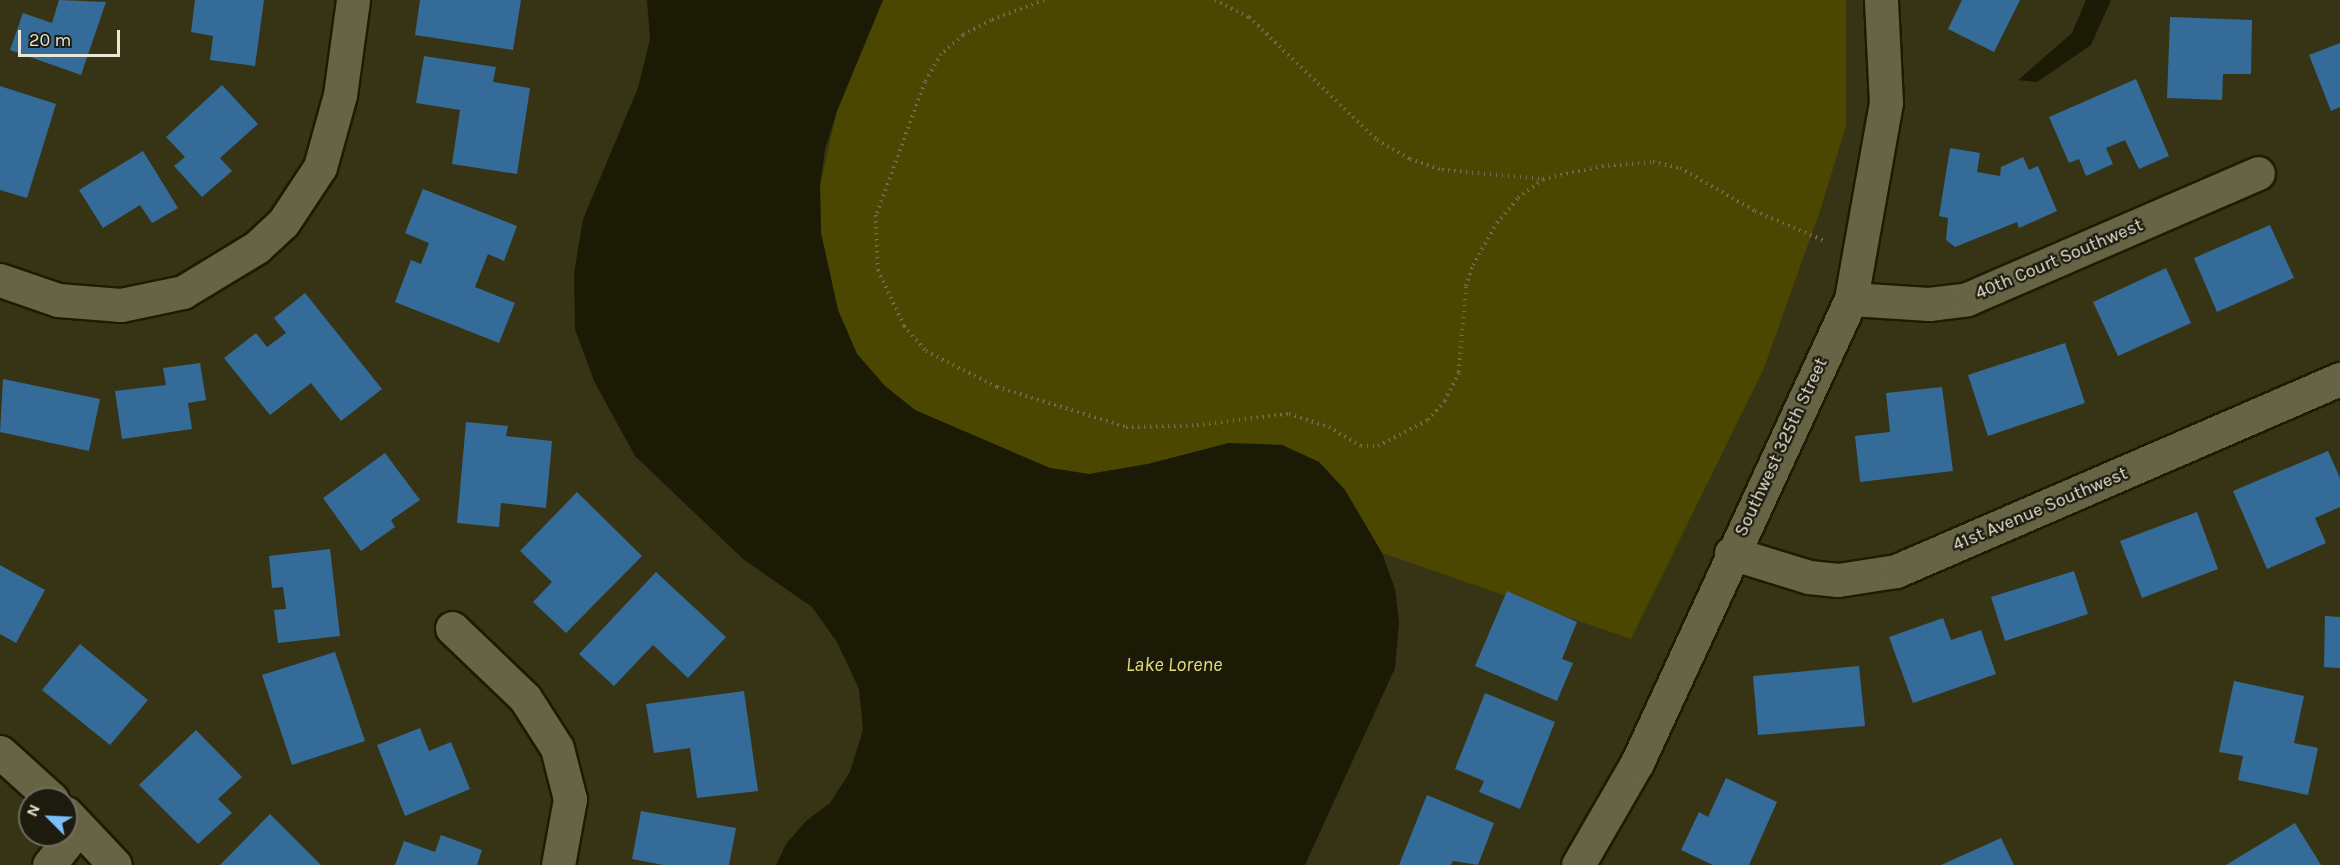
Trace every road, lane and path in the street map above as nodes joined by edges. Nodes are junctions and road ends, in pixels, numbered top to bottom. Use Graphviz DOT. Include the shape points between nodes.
graph roads {
  1 [pos="353,0"];
  2 [pos="1044,0"];
  3 [pos="1215,0"];
  4 [pos="1881,0"];
  5 [pos="2258,173"];
  6 [pos="1543,179"];
  7 [pos="1862,251"];
  8 [pos="0,280"];
  9 [pos="1851,299"];
  10 [pos="2340,379"];
  11 [pos="1731,553"];
  12 [pos="452,628"];
  13 [pos="0,752"];
  14 [pos="39,787"];
  15 [pos="78,826"];
  16 [pos="58,847"];
  17 [pos="49,865"];
  18 [pos="115,865"];
  19 [pos="558,865"];
  20 [pos="1578,865"];
  1 -- 8 [label="street" via="332,136 320,167 283,222 257,247 208,280 155,300 89,304 58,300"];
  2 -- 6 [label="path" via="990,20 963,35 941,54 925,82 876,215 878,270 904,326 926,351 997,387 1126,427 1197,425 1288,414 1329,427 1361,446 1378,446 1428,420 1445,401 1459,372 1466,286 1473,265 1518,198"];
  3 -- 6 [label="path" via="1249,16 1389,148 1442,170"];
  4 -- 7 [label="street, Southwest 325th Street" via="1886,103"];
  5 -- 9 [label="street, 40th Court Southwest" via="1967,299 1929,304"];
  6 -- 7 [label="path" via="1602,165 1653,162 1680,168 1796,231"];
  7 -- 9 [label="street, Southwest 325th Street"];
  9 -- 11 [label="street, Southwest 325th Street"];
  10 -- 11 [label="street, 41st Avenue Southwest" via="1896,571 1838,580 1809,577"];
  11 -- 20 [label="street, Southwest 325th Street" via="1637,763"];
  12 -- 19 [label="street" via="525,698 557,748 570,799"];
  13 -- 14 [label="street"];
  15 -- 18 [label="street"];
  16 -- 17 [label="street"];
}
